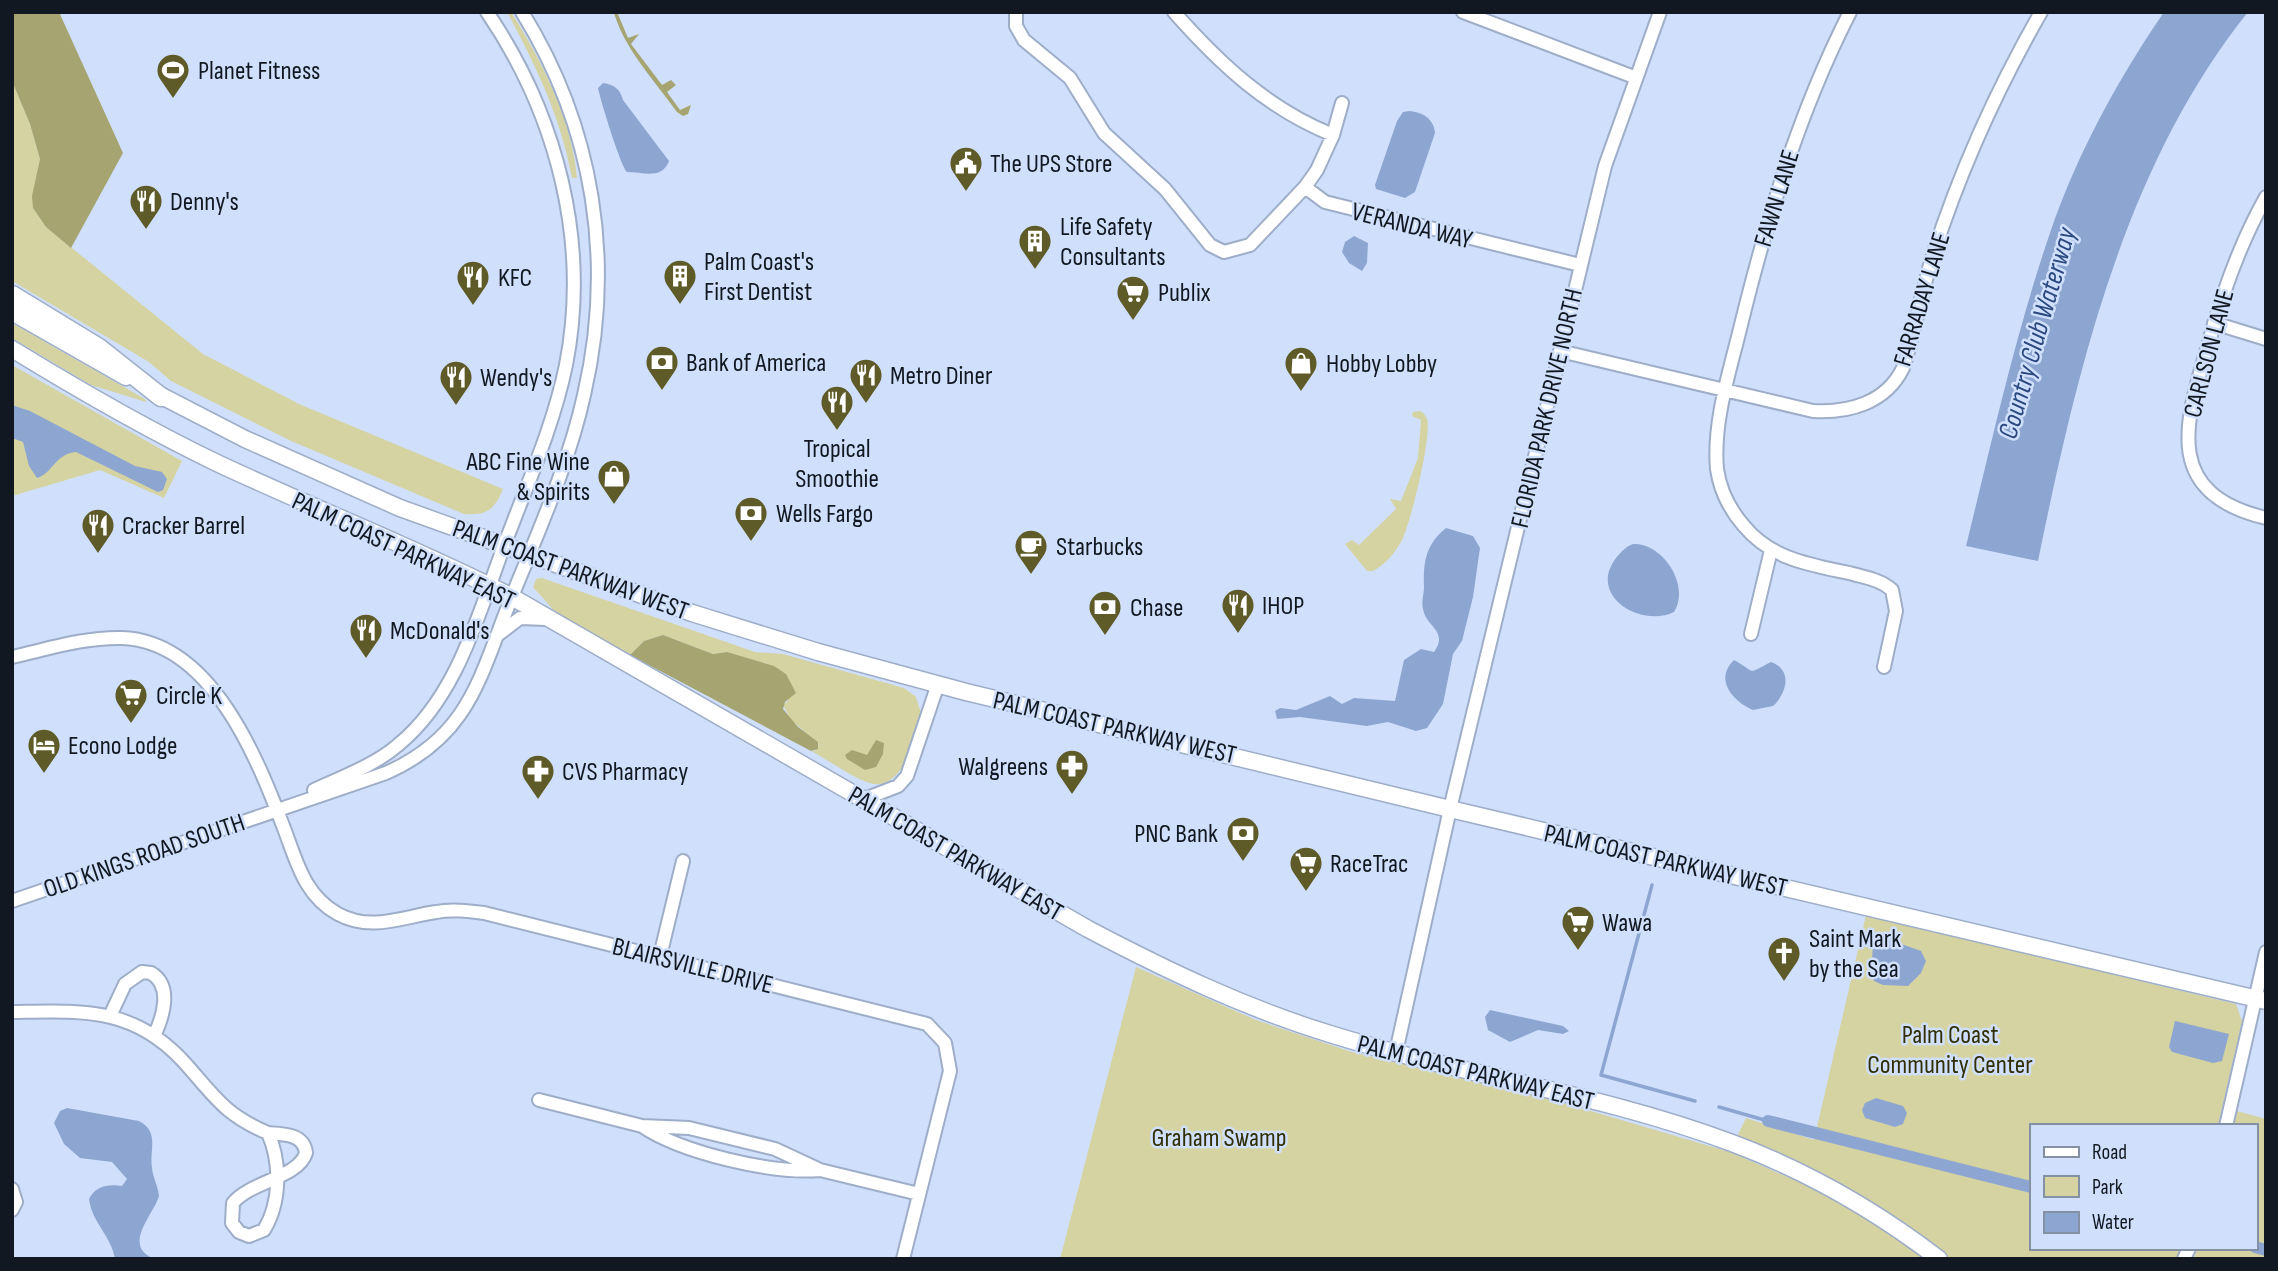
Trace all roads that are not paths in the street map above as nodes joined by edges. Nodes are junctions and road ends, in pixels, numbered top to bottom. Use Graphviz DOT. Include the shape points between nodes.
graph roads {
  1 [pos="488,12"];
  2 [pos="522,12"];
  3 [pos="1016,12"];
  4 [pos="1174,12"];
  5 [pos="1462,12"];
  6 [pos="1660,12"];
  7 [pos="1850,12"];
  8 [pos="2041,12"];
  9 [pos="1634,77"];
  10 [pos="1342,103"];
  11 [pos="1333,135"];
  12 [pos="1305,187"];
  13 [pos="2266,197"];
  14 [pos="1580,265"];
  15 [pos="12,295"];
  16 [pos="12,312"];
  17 [pos="2214,323"];
  18 [pos="2266,339"];
  19 [pos="12,349"];
  20 [pos="1560,351"];
  21 [pos="1725,391"];
  22 [pos="161,397"];
  23 [pos="2266,518"];
  24 [pos="504,546"];
  25 [pos="1771,550"];
  26 [pos="529,556"];
  27 [pos="489,586"];
  28 [pos="512,597"];
  29 [pos="546,619"];
  30 [pos="1751,634"];
  31 [pos="496,636"];
  32 [pos="12,657"];
  33 [pos="1884,667"];
  34 [pos="938,684"];
  35 [pos="862,800"];
  36 [pos="276,809"];
  37 [pos="1450,809"];
  38 [pos="683,861"];
  39 [pos="12,901"];
  40 [pos="2266,952"];
  41 [pos="660,957"];
  42 [pos="2260,1000"];
  43 [pos="12,1012"];
  44 [pos="110,1016"];
  45 [pos="154,1036"];
  46 [pos="1396,1052"];
  47 [pos="538,1100"];
  48 [pos="2227,1124"];
  49 [pos="642,1126"];
  50 [pos="268,1133"];
  51 [pos="820,1170"];
  52 [pos="277,1176"];
  53 [pos="12,1189"];
  54 [pos="919,1194"];
  55 [pos="12,1210"];
  56 [pos="903,1259"];
  57 [pos="1939,1259"];
  1 -- 24 [label="street" via="545,121 572,233 572,313 566,365"];
  2 -- 26 [label="street" via="577,127 594,201 597,244 597,312 584,396"];
  3 -- 12 [label="street" via="1016,26 1024,40 1070,78 1104,133 1165,189 1210,245 1224,252 1250,245"];
  4 -- 11 [label="street" via="1254,91"];
  5 -- 9 [label="street"];
  6 -- 9 [label="street, FLORIDA PARK DRIVE NORTH"];
  7 -- 21 [label="street, FAWN LANE" via="1808,105 1777,192"];
  8 -- 21 [label="street, FARRADAY LANE" via="1962,175 1932,258 1897,380 1875,400 1831,412"];
  9 -- 14 [label="street, FLORIDA PARK DRIVE NORTH"];
  10 -- 11 [label="street"];
  11 -- 12 [label="street"];
  12 -- 14 [label="street, VERANDA WAY" via="1342,208"];
  13 -- 17 [label="street, CARLSON LANE" via="2236,255"];
  14 -- 20 [label="street, FLORIDA PARK DRIVE NORTH"];
  15 -- 22 [label="highway" via="99,348"];
  16 -- 22 [label="main road, PALM COAST PARKWAY WEST"];
  17 -- 18 [label="street"];
  17 -- 23 [label="street, CARLSON LANE" via="2190,409 2188,449 2200,479 2220,501"];
  19 -- 27 [label="main road, PALM COAST PARKWAY EAST" via="213,461"];
  20 -- 21 [label="street, FARRADAY LANE"];
  20 -- 37 [label="street, FLORIDA PARK DRIVE NORTH"];
  21 -- 25 [label="street, FAWN LANE" via="1717,454 1721,489 1743,525"];
  22 -- 24 [label="main road, PALM COAST PARKWAY WEST" via="400,508"];
  24 -- 26 [label="main road, PALM COAST PARKWAY WEST"];
  24 -- 27 [label="street"];
  25 -- 30 [label="street"];
  25 -- 33 [label="street" via="1878,581 1892,590 1896,611"];
  26 -- 28 [label="street"];
  26 -- 34 [label="main road, PALM COAST PARKWAY WEST" via="733,626"];
  27 -- 28 [label="main road, PALM COAST PARKWAY EAST"];
  27 -- 36 [label="street" via="449,682 418,727 374,761"];
  28 -- 29 [label="main road, PALM COAST PARKWAY EAST"];
  28 -- 31 [label="street"];
  29 -- 31 [label="street" via="515,620"];
  29 -- 35 [label="main road, PALM COAST PARKWAY EAST"];
  31 -- 36 [label="street" via="461,717 432,748 386,773"];
  32 -- 36 [label="street, BLAIRSVILLE DRIVE" via="112,638 144,641 174,653 224,704"];
  34 -- 35 [label="street" via="907,776 898,786"];
  34 -- 37 [label="main road, PALM COAST PARKWAY WEST"];
  35 -- 46 [label="main road, PALM COAST PARKWAY EAST" via="1166,969 1274,1015"];
  36 -- 39 [label="street, OLD KINGS ROAD SOUTH"];
  36 -- 41 [label="street, BLAIRSVILLE DRIVE" via="305,882 319,901 346,918 384,923 435,912 473,912"];
  37 -- 42 [label="main road, PALM COAST PARKWAY WEST"];
  37 -- 46 [label="street, FLORIDA PARK DRIVE NORTH"];
  38 -- 41 [label="street"];
  40 -- 42 [label="street"];
  41 -- 54 [label="street, BLAIRSVILLE DRIVE" via="920,1020 938,1033 947,1048 950,1071"];
  42 -- 48 [label="street"];
  43 -- 44 [label="street" via="81,1011"];
  44 -- 45 [label="street"];
  44 -- 45 [label="street" via="125,984 142,972 151,973 164,987 165,1000"];
  45 -- 50 [label="street" via="222,1108"];
  46 -- 57 [label="main road, PALM COAST PARKWAY EAST" via="1573,1096 1732,1143 1833,1188"];
  47 -- 49 [label="street"];
  49 -- 51 [label="street" via="689,1128 775,1149"];
  49 -- 51 [label="street" via="663,1139 709,1153 783,1170"];
  50 -- 52 [label="street"];
  50 -- 52 [label="street" via="293,1136 306,1148 300,1164"];
  51 -- 54 [label="street"];
  52 -- 52 [label="street" via="233,1203 230,1216 239,1232 254,1236 264,1230"];
  53 -- 55 [label="street" via="16,1202"];
  54 -- 56 [label="street, BLAIRSVILLE DRIVE"];
}
